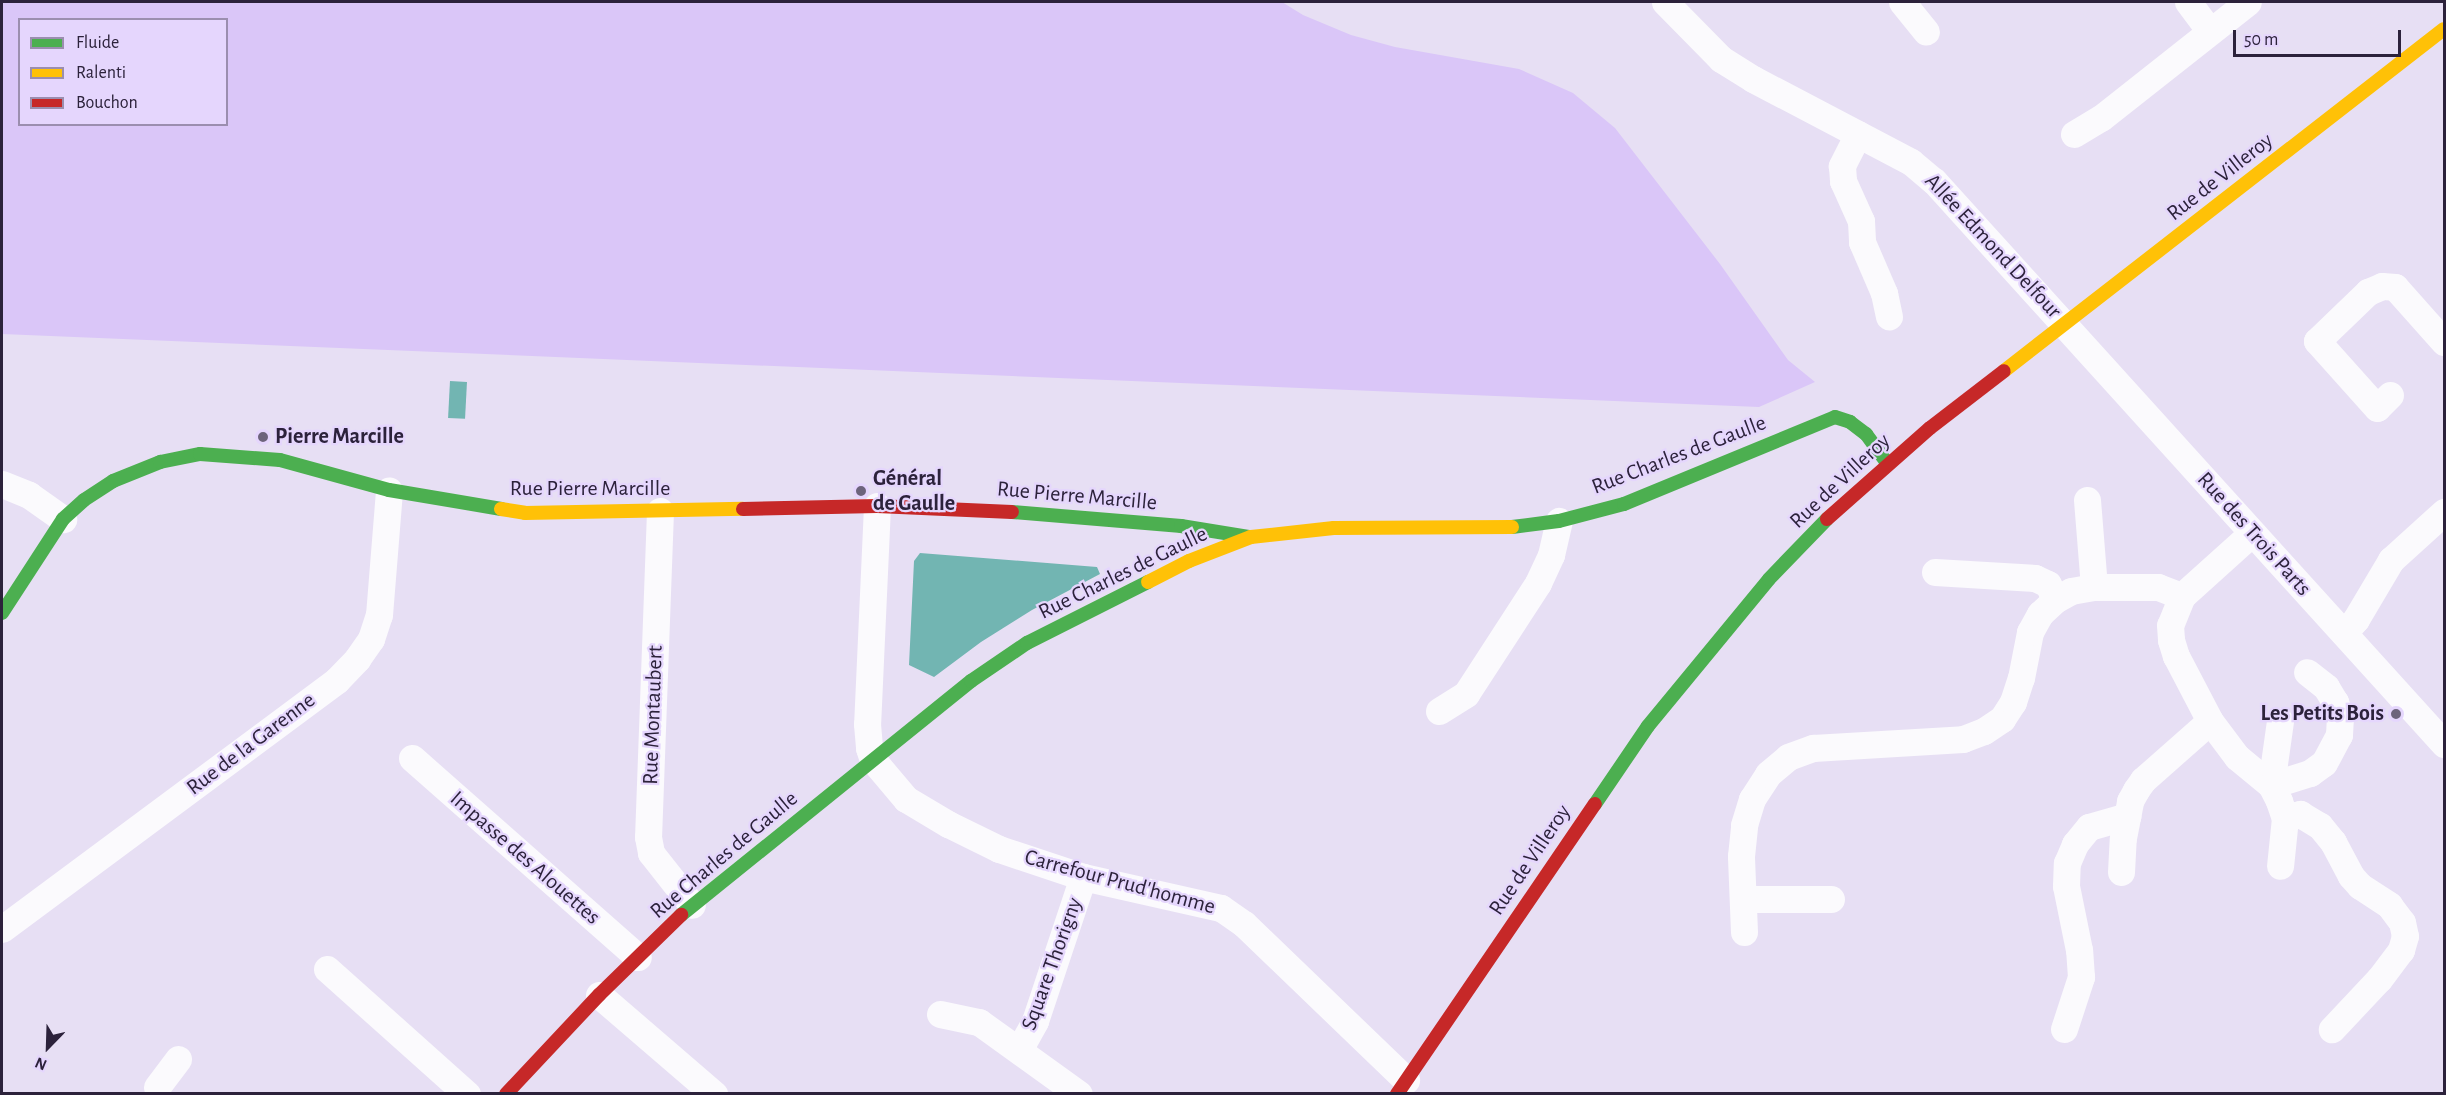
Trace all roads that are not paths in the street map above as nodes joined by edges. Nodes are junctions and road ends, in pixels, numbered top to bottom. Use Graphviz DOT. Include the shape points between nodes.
graph roads {
  1 [pos="1665,2"];
  2 [pos="2188,2"];
  3 [pos="2248,2"];
  4 [pos="2445,29"];
  5 [pos="2210,31"];
  6 [pos="1858,134"];
  7 [pos="2074,134"];
  8 [pos="1889,316"];
  9 [pos="2065,323"];
  10 [pos="2445,342"];
  11 [pos="2390,395"];
  12 [pos="1888,464"];
  13 [pos="2,484"];
  14 [pos="389,490"];
  15 [pos="2087,500"];
  16 [pos="877,506"];
  17 [pos="660,511"];
  18 [pos="2445,512"];
  19 [pos="63,519"];
  20 [pos="1559,520"];
  21 [pos="2252,533"];
  22 [pos="1251,537"];
  23 [pos="1935,572"];
  24 [pos="2094,587"];
  25 [pos="2182,597"];
  26 [pos="2055,600"];
  27 [pos="2,613"];
  28 [pos="2344,633"];
  29 [pos="2307,672"];
  30 [pos="1439,711"];
  31 [pos="2210,721"];
  32 [pos="2280,721"];
  33 [pos="2445,744"];
  34 [pos="412,758"];
  35 [pos="873,760"];
  36 [pos="2271,785"];
  37 [pos="2127,816"];
  38 [pos="2285,818"];
  39 [pos="2280,866"];
  40 [pos="2121,872"];
  41 [pos="1083,877"];
  42 [pos="1743,899"];
  43 [pos="1831,899"];
  44 [pos="692,905"];
  45 [pos="2,929"];
  46 [pos="1744,932"];
  47 [pos="638,957"];
  48 [pos="327,969"];
  49 [pos="599,995"];
  50 [pos="940,1014"];
  51 [pos="2064,1029"];
  52 [pos="2332,1029"];
  53 [pos="1019,1050"];
  54 [pos="178,1059"];
  55 [pos="151,1085"];
  56 [pos="1401,1087"];
  57 [pos="467,1094"];
  58 [pos="506,1094"];
  59 [pos="714,1094"];
  60 [pos="1079,1094"];
  1 -- 6 [label="street, Allée Edmond Delfour" via="1721,59"];
  2 -- 5 [label="street"];
  3 -- 5 [label="street"];
  4 -- 9 [label="street, Rue de Villeroy"];
  5 -- 7 [label="street" via="2101,118"];
  6 -- 8 [label="street" via="1842,166 1843,180 1861,221 1862,243 1884,293"];
  6 -- 9 [label="street, Allée Edmond Delfour" via="1911,162 1934,181"];
  9 -- 12 [label="street, Rue de Villeroy"];
  9 -- 21 [label="street, Rue des Trois Parts"];
  10 -- 11 [label="street" via="2395,288 2382,286 2368,292 2317,341 2377,408"];
  12 -- 20 [label="street, Rue Charles de Gaulle" via="1866,434 1835,417 1624,504"];
  12 -- 56 [label="street, Rue de Villeroy" via="1840,505 1769,579 1667,701"];
  13 -- 19 [label="street" via="29,495"];
  14 -- 17 [label="street, Rue Pierre Marcille" via="525,513"];
  14 -- 19 [label="street, Rue Pierre Marcille" via="280,460 200,454 160,462 113,481"];
  14 -- 45 [label="street, Rue de la Garenne" via="378,615 370,639 357,658 337,680"];
  15 -- 24 [label="street"];
  16 -- 17 [label="street, Rue Pierre Marcille"];
  16 -- 22 [label="street, Rue Pierre Marcille" via="994,510 1181,526"];
  16 -- 35 [label="street" via="867,724"];
  17 -- 44 [label="street, Rue Montaubert" via="648,837 651,853"];
  18 -- 28 [label="street" via="2391,560"];
  19 -- 27 [label="street, Rue Pierre Marcille"];
  20 -- 22 [label="street, Rue Charles de Gaulle" via="1497,529 1334,528"];
  20 -- 30 [label="street" via="1551,555 1538,583 1466,694"];
  21 -- 25 [label="street"];
  21 -- 28 [label="street, Rue des Trois Parts"];
  22 -- 35 [label="street, Rue Charles de Gaulle" via="1189,561 1028,643 971,681"];
  23 -- 26 [label="street" via="2035,578 2048,584"];
  24 -- 25 [label="street" via="2158,587"];
  24 -- 26 [label="street" via="2071,591"];
  25 -- 31 [label="street" via="2170,625 2171,640"];
  26 -- 42 [label="street" via="2040,614 2030,632 2013,702 2002,719 1984,731 1963,739 1813,747 1788,757 1768,774 1752,799 1744,825"];
  28 -- 33 [label="street, Rue des Trois Parts"];
  29 -- 36 [label="street" via="2326,687 2335,702 2340,717 2339,735 2324,763 2310,773"];
  31 -- 36 [label="street" via="2237,757"];
  31 -- 37 [label="street" via="2143,780 2130,801"];
  32 -- 36 [label="street"];
  34 -- 47 [label="street, Impasse des Alouettes"];
  35 -- 41 [label="street, Carrefour Prud'homme" via="906,799 948,824 999,849"];
  35 -- 44 [label="street, Rue Charles de Gaulle"];
  36 -- 38 [label="street"];
  37 -- 40 [label="street"];
  37 -- 51 [label="street" via="2090,827 2075,844 2067,863 2066,886 2081,977"];
  38 -- 39 [label="street"];
  38 -- 52 [label="street" via="2300,814 2320,826 2350,876 2389,904 2402,922 2405,936 2401,950"];
  41 -- 53 [label="street, Square Thorigny" via="1035,1021"];
  41 -- 56 [label="street, Carrefour Prud'homme" via="1221,908 1244,924"];
  42 -- 43 [label="street"];
  42 -- 46 [label="street"];
  44 -- 47 [label="street, Rue Charles de Gaulle"];
  47 -- 49 [label="street, Rue Charles de Gaulle"];
  48 -- 57 [label="street"];
  49 -- 58 [label="street, Rue Charles de Gaulle"];
  49 -- 59 [label="street"];
  50 -- 53 [label="street, Square Thorigny" via="979,1022"];
  53 -- 60 [label="street, Square Thorigny"];
  54 -- 55 [label="street"];
}
